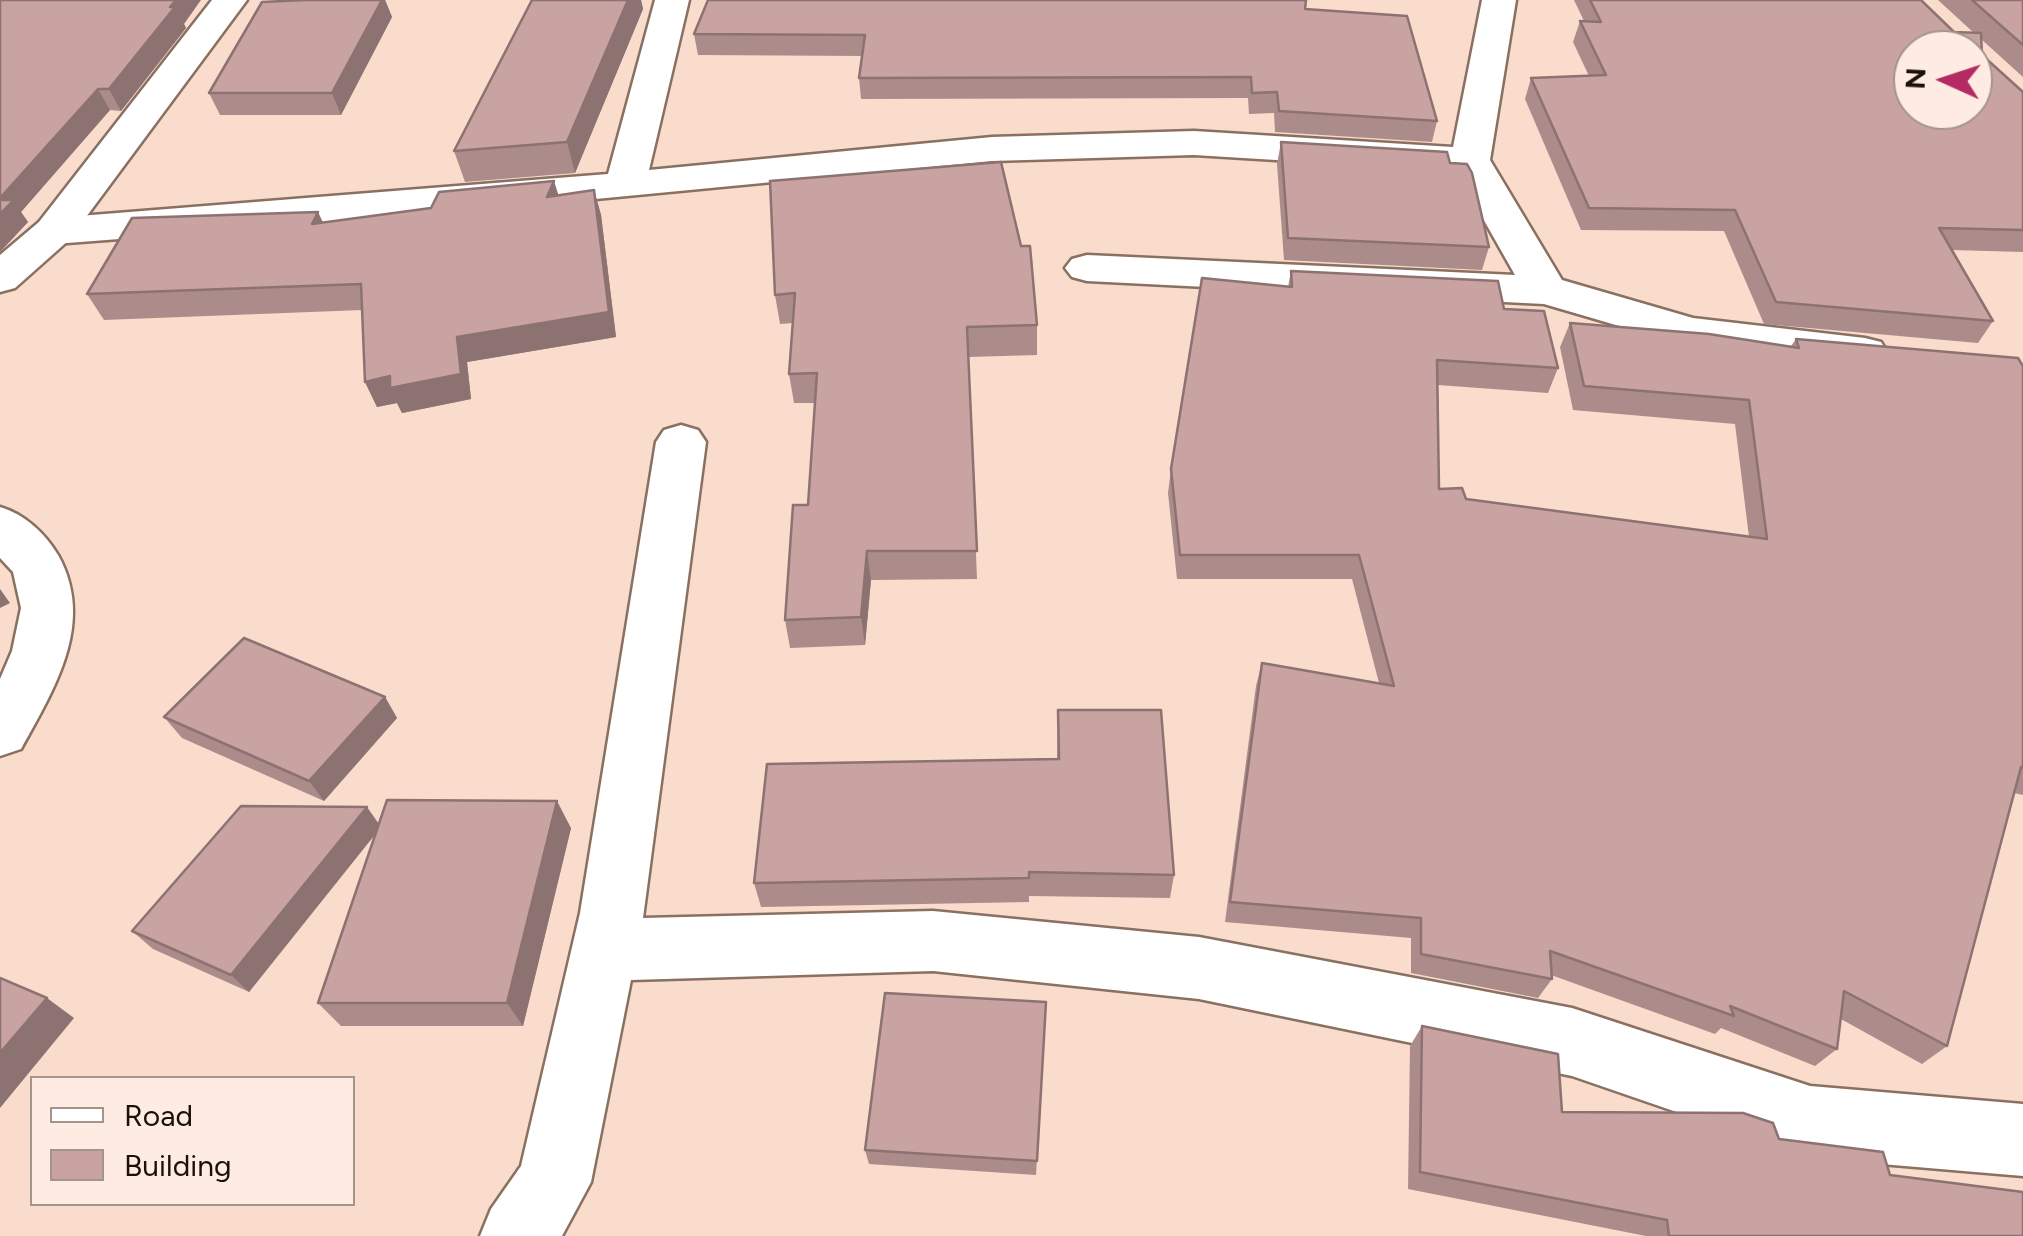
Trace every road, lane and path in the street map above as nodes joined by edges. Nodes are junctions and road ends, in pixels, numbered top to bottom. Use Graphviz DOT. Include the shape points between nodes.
graph roads {
  1 [pos="230,0"];
  2 [pos="672,0"];
  3 [pos="1499,0"];
  4 [pos="1470,160"];
  5 [pos="625,185"];
  6 [pos="54,231"];
  7 [pos="1086,268"];
  8 [pos="0,278"];
  9 [pos="1546,290"];
  10 [pos="1903,357"];
  11 [pos="681,442"];
  12 [pos="0,526"];
  13 [pos="0,732"];
  14 [pos="604,950"];
  15 [pos="2023,1140"];
  16 [pos="518,1236"];
  1 -- 6 [label="street"];
  2 -- 5 [label="street"];
  3 -- 4 [label="street"];
  4 -- 5 [label="street" via="1194,143 992,148"];
  4 -- 9 [label="street"];
  5 -- 6 [label="street"];
  6 -- 8 [label="street"];
  7 -- 9 [label="street"];
  9 -- 10 [label="street" via="1691,332"];
  11 -- 14 [label="street"];
  12 -- 13 [label="street" via="37,566 51,612 26,686"];
  14 -- 15 [label="street" via="933,942 1199,968 1572,1042 1810,1122"];
  14 -- 16 [label="street" via="554,1182"];
}
